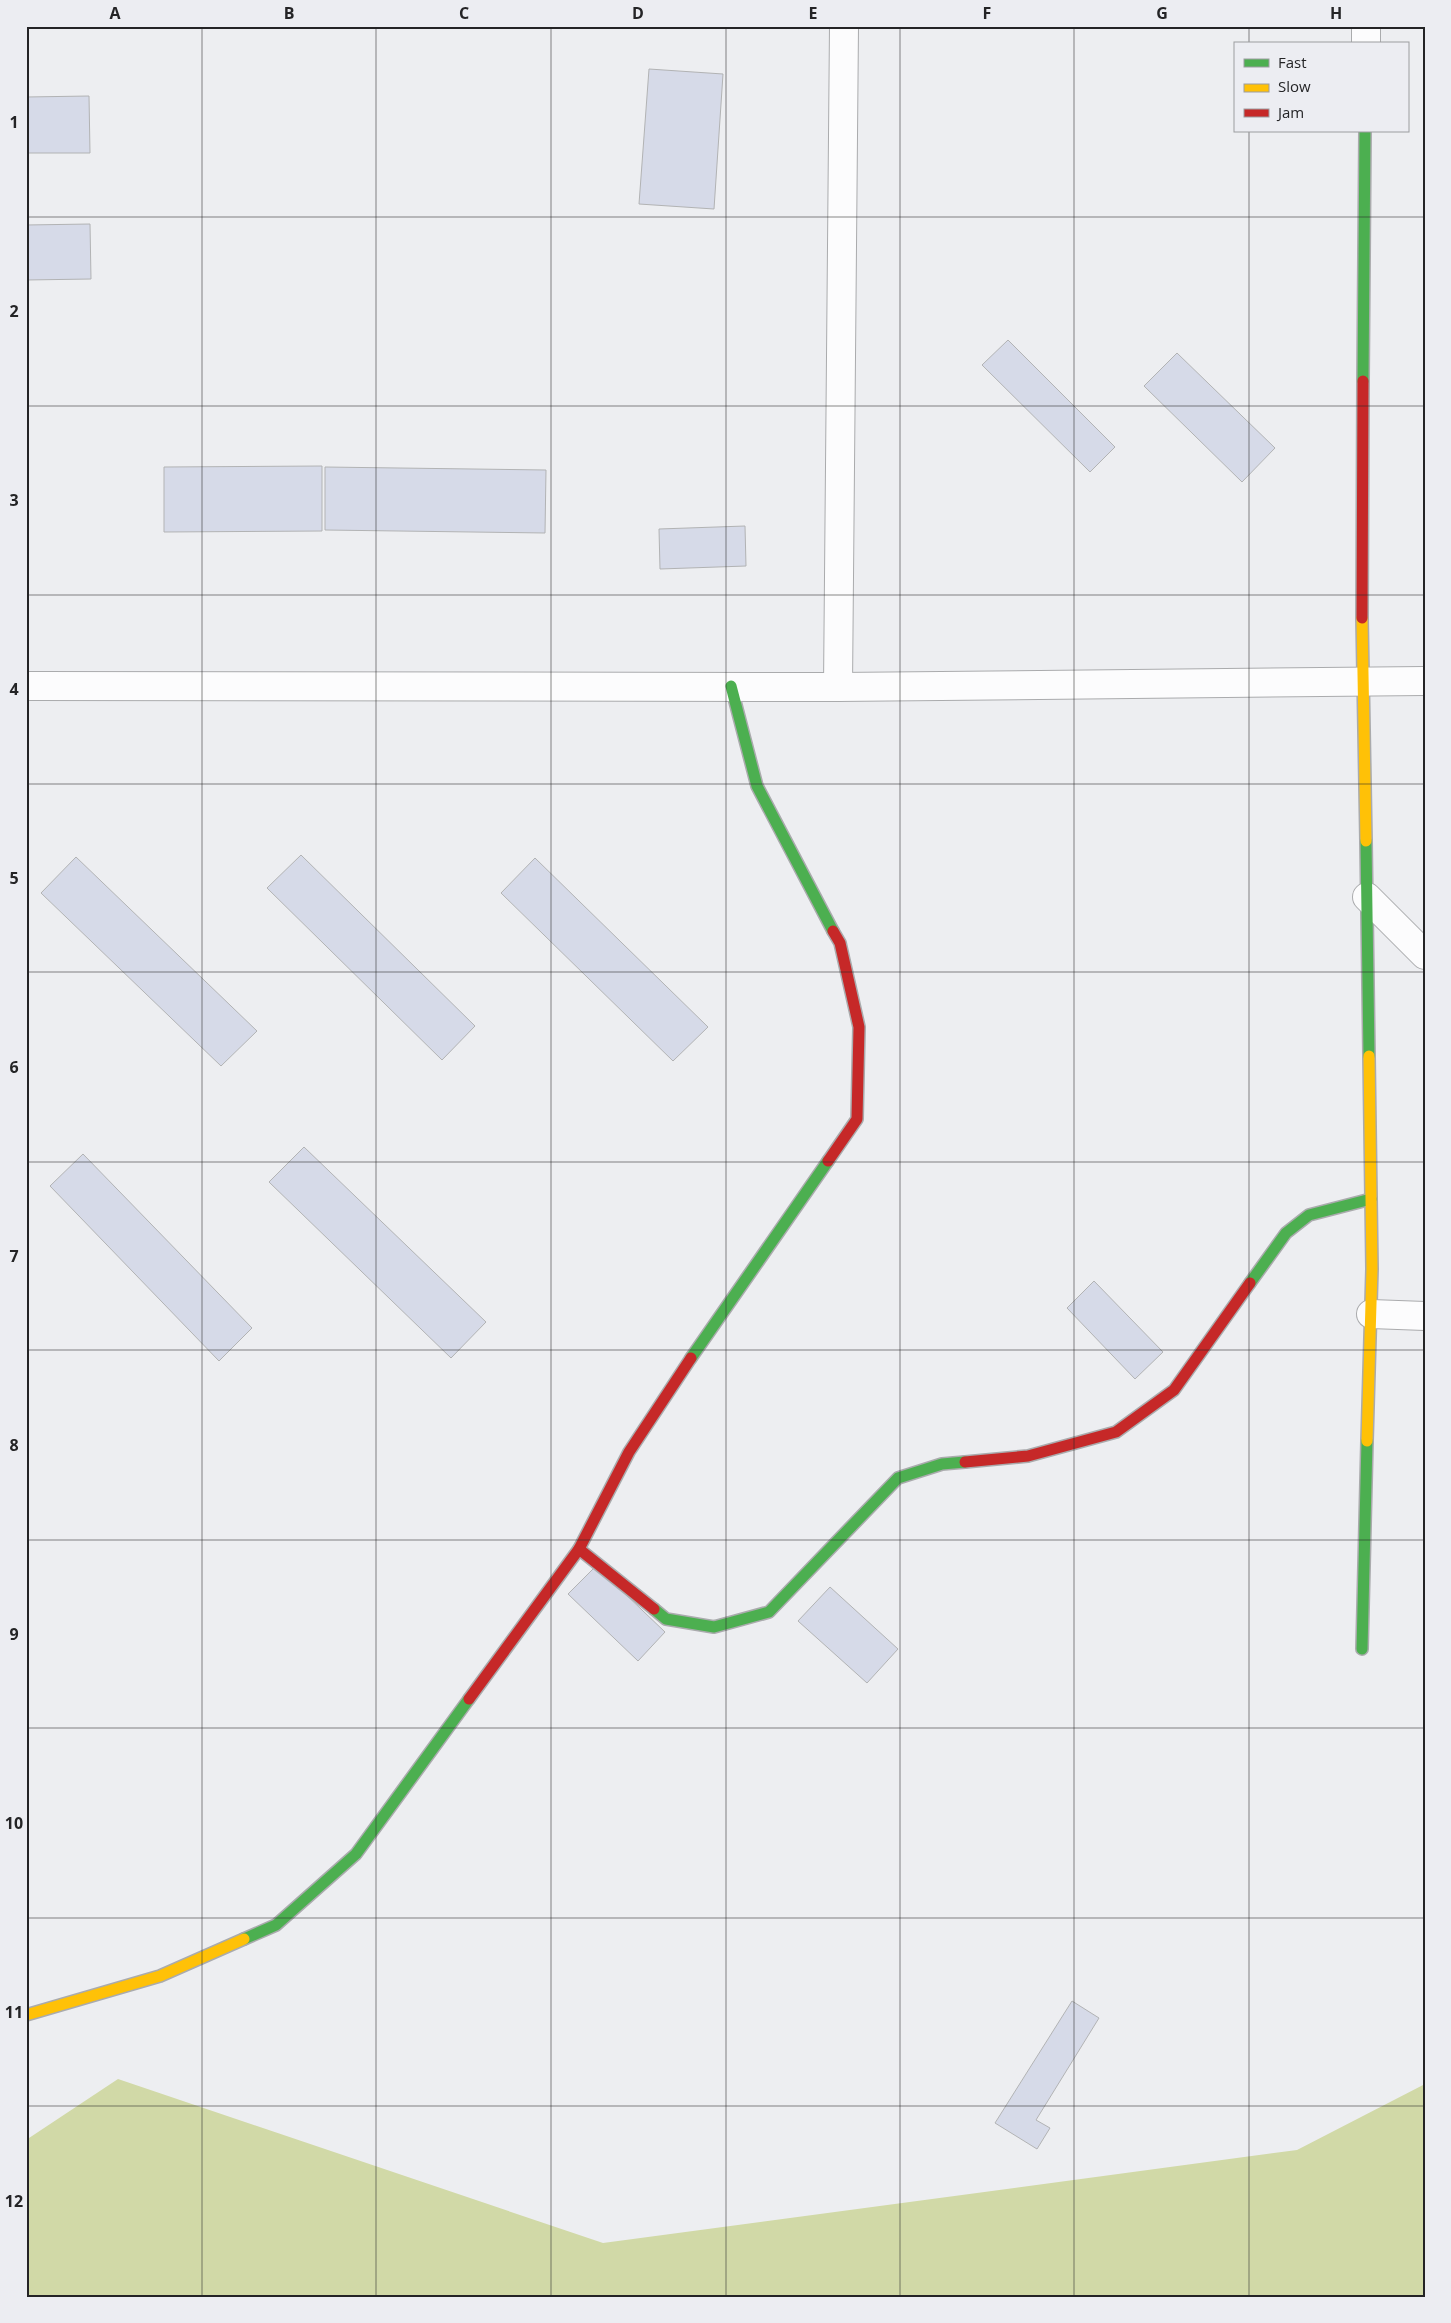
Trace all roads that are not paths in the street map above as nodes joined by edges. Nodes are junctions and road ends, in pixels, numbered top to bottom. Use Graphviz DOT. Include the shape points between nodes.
graph roads {
  1 [pos="844,26"];
  2 [pos="1366,26"];
  3 [pos="1366,42"];
  4 [pos="1365,132"];
  5 [pos="1363,681"];
  6 [pos="1425,681"];
  7 [pos="26,686"];
  8 [pos="731,686"];
  9 [pos="838,687"];
  10 [pos="1368,897"];
  11 [pos="1425,955"];
  12 [pos="1371,1199"];
  13 [pos="1371,1314"];
  14 [pos="1425,1316"];
  15 [pos="579,1549"];
  16 [pos="1362,1649"];
  17 [pos="26,2015"];
  1 -- 9 [label="street"];
  2 -- 3 [label="street"];
  4 -- 5 [label="street" via="1361,535"];
  5 -- 6 [label="street"];
  5 -- 9 [label="street"];
  5 -- 10 [label="street"];
  7 -- 8 [label="street"];
  8 -- 9 [label="street"];
  8 -- 15 [label="street" via="757,786 840,943 858,1027 857,1120 717,1319 629,1452"];
  10 -- 11 [label="street"];
  10 -- 12 [label="street"];
  12 -- 13 [label="street"];
  12 -- 15 [label="street" via="1309,1215 1286,1232 1174,1390 1116,1432 1028,1456 942,1464 898,1478 769,1612 714,1627 666,1619"];
  13 -- 14 [label="street"];
  13 -- 16 [label="street"];
  15 -- 17 [label="street" via="356,1854 276,1926 160,1976"];
}
